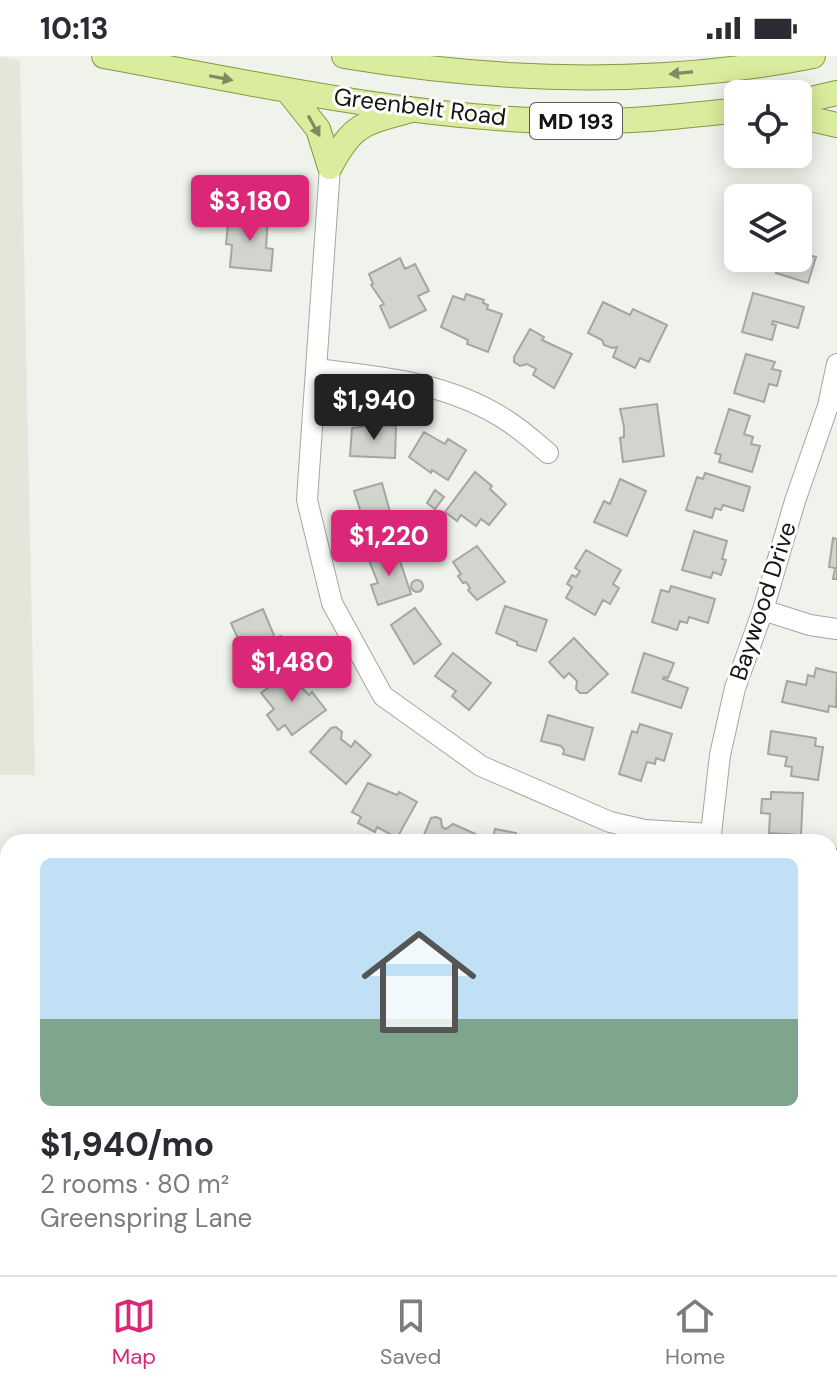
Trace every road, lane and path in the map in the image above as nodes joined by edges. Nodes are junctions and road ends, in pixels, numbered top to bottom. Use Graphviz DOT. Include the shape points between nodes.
graph roads {
  1 [pos="104,56"];
  2 [pos="344,56"];
  3 [pos="813,56"];
  4 [pos="287,90"];
  5 [pos="837,93"];
  6 [pos="812,99"];
  7 [pos="414,109"];
  8 [pos="724,111"];
  9 [pos="812,119"];
  10 [pos="837,125"];
  11 [pos="330,167"];
  12 [pos="837,364"];
  13 [pos="316,369"];
  14 [pos="832,407"];
  15 [pos="548,453"];
  16 [pos="763,610"];
  17 [pos="837,629"];
  18 [pos="678,834"];
  19 [pos="713,834"];
  1 -- 4 [label="main road, Greenbelt Road / MD 193, one-way"];
  3 -- 2 [label="main road, Greenbelt Road / MD 193, one-way" via="604,79 437,70"];
  4 -- 7 [label="main road, Greenbelt Road / MD 193"];
  4 -- 11 [label="main road, one-way" via="318,129"];
  5 -- 6 [label="main road"];
  7 -- 8 [label="main road, Greenbelt Road / MD 193" via="550,121"];
  7 -- 11 [label="main road" via="360,126 343,142"];
  9 -- 10 [label="main road"];
  11 -- 13 [label="street"];
  12 -- 14 [label="street, Baywood Drive"];
  13 -- 15 [label="street" via="408,380 456,394 511,423"];
  13 -- 18 [label="street" via="307,500 332,603 383,696 481,766 597,816"];
  14 -- 16 [label="street, Baywood Drive" via="795,501"];
  16 -- 17 [label="street"];
  16 -- 19 [label="street, Baywood Drive" via="727,720"];
}
